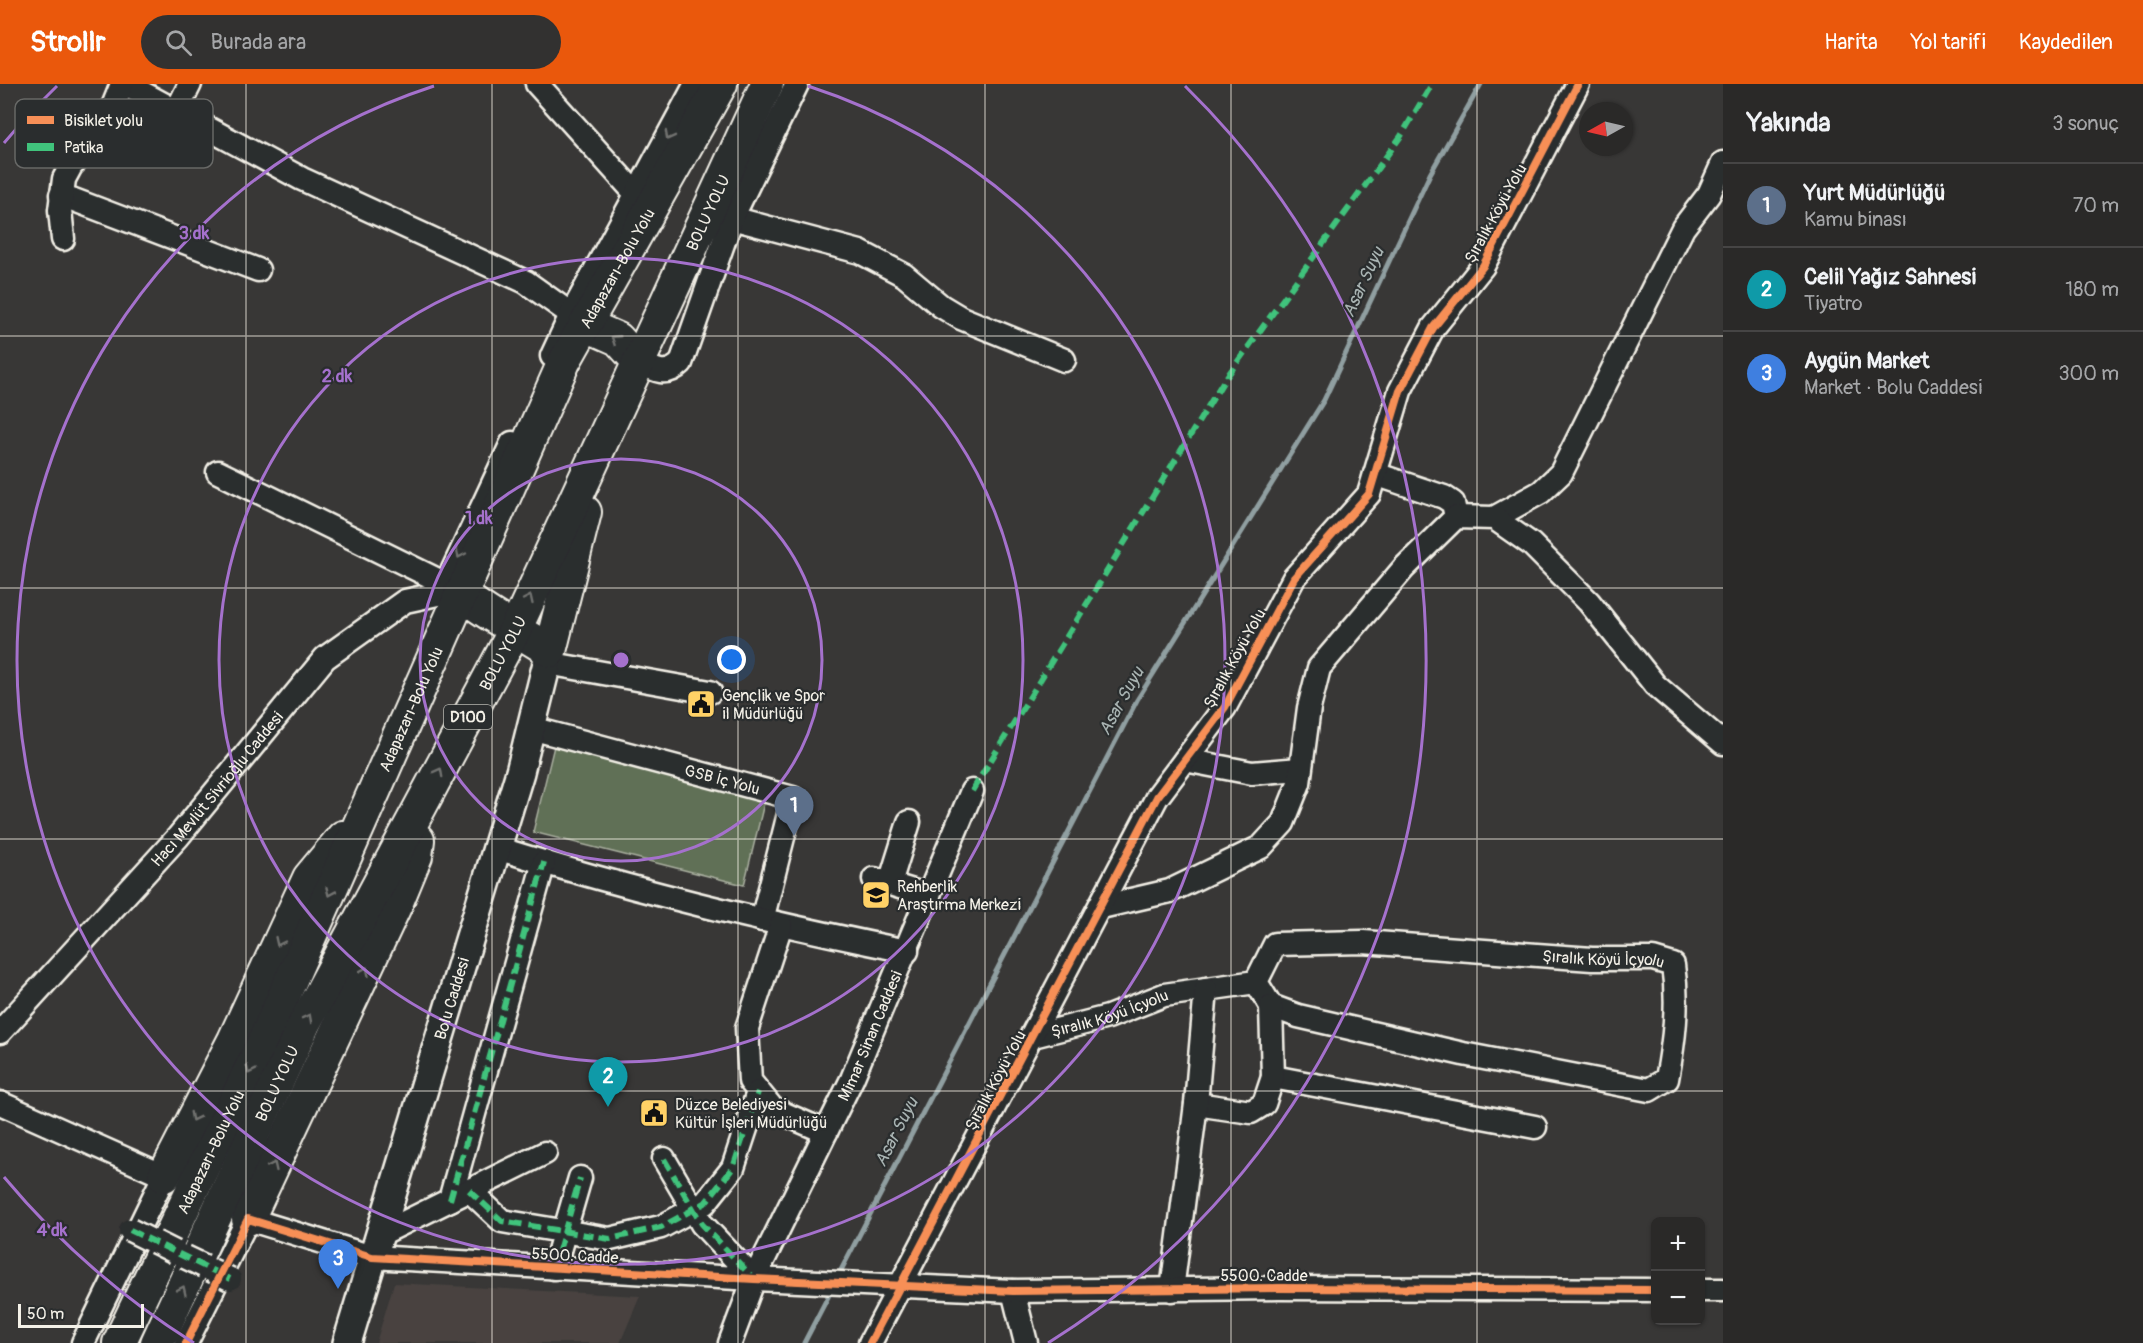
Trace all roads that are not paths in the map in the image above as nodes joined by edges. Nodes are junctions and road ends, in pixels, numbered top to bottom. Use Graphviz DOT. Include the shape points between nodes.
graph roads {
  1 [pos="124,84"];
  2 [pos="190,84"];
  3 [pos="537,84"];
  4 [pos="696,84"];
  5 [pos="721,84"];
  6 [pos="767,84"];
  7 [pos="797,84"];
  8 [pos="1578,84"];
  9 [pos="117,99"];
  10 [pos="155,99"];
  11 [pos="182,99"];
  12 [pos="213,130"];
  13 [pos="1723,163"];
  14 [pos="70,168"];
  15 [pos="61,195"];
  16 [pos="1716,196"];
  17 [pos="643,202"];
  18 [pos="732,218"];
  19 [pos="63,239"];
  20 [pos="258,270"];
  21 [pos="579,320"];
  22 [pos="1064,360"];
  23 [pos="638,361"];
  24 [pos="606,433"];
  25 [pos="218,472"];
  26 [pos="1375,474"];
  27 [pos="1456,517"];
  28 [pos="1494,518"];
  29 [pos="449,590"];
  30 [pos="516,628"];
  31 [pos="548,657"];
  32 [pos="710,692"];
  33 [pos="531,728"];
  34 [pos="1723,743"];
  35 [pos="1185,760"];
  36 [pos="1300,770"];
  37 [pos="972,791"];
  38 [pos="424,801"];
  39 [pos="368,806"];
  40 [pos="909,822"];
  41 [pos="497,848"];
  42 [pos="544,862"];
  43 [pos="929,896"];
  44 [pos="1101,907"];
  45 [pos="772,923"];
  46 [pos="907,951"];
  47 [pos="1256,982"];
  48 [pos="1206,989"];
  49 [pos="1271,1006"];
  50 [pos="0,1032"];
  51 [pos="1033,1036"];
  52 [pos="1274,1077"];
  53 [pos="758,1092"];
  54 [pos="0,1103"];
  55 [pos="1196,1104"];
  56 [pos="1535,1127"];
  57 [pos="826,1132"];
  58 [pos="545,1153"];
  59 [pos="664,1159"];
  60 [pos="164,1176"];
  61 [pos="580,1178"];
  62 [pos="460,1195"];
  63 [pos="693,1209"];
  64 [pos="248,1219"];
  65 [pos="564,1231"];
  66 [pos="145,1237"];
  67 [pos="376,1246"];
  68 [pos="554,1268"];
  69 [pos="230,1279"];
  70 [pos="765,1279"];
  71 [pos="901,1285"];
  72 [pos="1172,1290"];
  73 [pos="1651,1290"];
  74 [pos="1705,1290"];
  75 [pos="1723,1290"];
  76 [pos="1012,1291"];
  77 [pos="83,1343"];
  78 [pos="119,1343"];
  79 [pos="157,1343"];
  80 [pos="186,1343"];
  81 [pos="347,1343"];
  82 [pos="730,1343"];
  83 [pos="870,1343"];
  84 [pos="1026,1343"];
  1 -- 9 [label="street"];
  1 -- 10 [label="street"];
  2 -- 11 [label="street"];
  3 -- 17 [label="street"];
  4 -- 17 [label="street, one-way"];
  5 -- 17 [label="highway, Adapazarı-Bolu Yolu"];
  6 -- 23 [label="highway, BOLU YOLU / D100"];
  7 -- 18 [label="street"];
  8 -- 26 [label="street, Şıralık Köyü Yolu" via="1483,266 1432,328 1400,391"];
  12 -- 21 [label="street" via="302,179 526,282"];
  13 -- 16 [label="street"];
  14 -- 15 [label="street"];
  15 -- 19 [label="street"];
  15 -- 20 [label="street"];
  16 -- 28 [label="street" via="1683,228 1561,473 1541,492"];
  17 -- 21 [label="highway, Adapazarı-Bolu Yolu"];
  18 -- 22 [label="street" via="860,252 904,275 961,318"];
  18 -- 23 [label="street" via="681,363 662,372"];
  23 -- 21 [label="highway, one-way" via="618,339"];
  21 -- 29 [label="highway, Adapazarı-Bolu Yolu, one-way" via="564,362"];
  23 -- 24 [label="highway, BOLU YOLU / D100"];
  30 -- 24 [label="highway, BOLU YOLU / D100, one-way"];
  24 -- 31 [label="highway"];
  25 -- 29 [label="street"];
  26 -- 27 [label="street" via="1444,497 1453,503"];
  26 -- 35 [label="street, Şıralık Köyü Yolu" via="1369,494 1294,578 1225,707"];
  27 -- 28 [label="street"];
  27 -- 36 [label="street" via="1404,567 1319,668"];
  28 -- 34 [label="street" via="1539,553 1589,602 1655,685"];
  29 -- 30 [label="highway"];
  29 -- 39 [label="highway, Adapazarı-Bolu Yolu"];
  29 -- 50 [label="street, Hacı Mevlüt Sivrioğlu Caddesi" via="405,601 325,658 178,837"];
  30 -- 31 [label="highway"];
  38 -- 30 [label="highway, BOLU YOLU / D100, one-way"];
  31 -- 32 [label="street"];
  31 -- 33 [label="main road, Bolu Caddesi"];
  33 -- 41 [label="main road, Bolu Caddesi"];
  33 -- 45 [label="street, GSB İç Yolu" via="793,798"];
  35 -- 36 [label="street" via="1252,773"];
  35 -- 44 [label="street, Şıralık Köyü Yolu" via="1157,797"];
  36 -- 44 [label="street" via="1284,823 1261,847 1170,891"];
  37 -- 43 [label="street, Mimar Sinan Caddesi"];
  64 -- 38 [label="highway, one-way" via="397,902 416,856"];
  79 -- 38 [label="highway, BOLU YOLU / D100, one-way" via="304,1024"];
  39 -- 60 [label="highway, one-way" via="309,878 234,1040"];
  39 -- 78 [label="highway, Adapazarı-Bolu Yolu, one-way" via="266,1036"];
  40 -- 43 [label="street" via="882,881"];
  41 -- 42 [label="street"];
  41 -- 67 [label="main road, Bolu Caddesi"];
  42 -- 45 [label="street"];
  42 -- 62 [label="street"];
  43 -- 46 [label="street, Mimar Sinan Caddesi"];
  44 -- 51 [label="street, Şıralık Köyü Yolu"];
  45 -- 46 [label="street"];
  45 -- 53 [label="street" via="747,1028 750,1082"];
  46 -- 57 [label="street, Mimar Sinan Caddesi"];
  47 -- 48 [label="street, Şıralık Köyü İçyolu"];
  47 -- 49 [label="street"];
  47 -- 49 [label="street, Şıralık Köyü İçyolu" via="1275,945 1363,942 1593,959 1653,959 1673,965 1677,991 1675,1038 1667,1079 1649,1090 1463,1054 1298,1016"];
  48 -- 51 [label="street, Şıralık Köyü İçyolu" via="1164,995 1108,1017"];
  48 -- 55 [label="street"];
  49 -- 52 [label="street"];
  51 -- 71 [label="street, Şıralık Köyü Yolu"];
  52 -- 55 [label="street" via="1264,1104 1251,1112"];
  52 -- 56 [label="street"];
  53 -- 57 [label="street" via="773,1109"];
  53 -- 63 [label="street" via="733,1168 705,1203"];
  54 -- 60 [label="street"];
  55 -- 72 [label="street"];
  57 -- 70 [label="street, Mimar Sinan Caddesi"];
  58 -- 62 [label="street"];
  59 -- 63 [label="street"];
  60 -- 77 [label="street"];
  61 -- 65 [label="street"];
  62 -- 65 [label="street" via="502,1221"];
  62 -- 67 [label="street"];
  63 -- 65 [label="street" via="661,1227 610,1239"];
  63 -- 70 [label="street" via="702,1224"];
  64 -- 67 [label="street, 5500. Cadde"];
  64 -- 80 [label="street"];
  65 -- 68 [label="street"];
  66 -- 69 [label="street, bridge"];
  67 -- 68 [label="street, 5500. Cadde"];
  67 -- 81 [label="main road, Bolu Caddesi"];
  68 -- 70 [label="street, 5500. Cadde"];
  70 -- 71 [label="street, 5500. Cadde"];
  70 -- 82 [label="street, Mimar Sinan Caddesi"];
  71 -- 76 [label="street, 5500. Cadde"];
  71 -- 83 [label="street, Şıralık Köyü Yolu"];
  72 -- 73 [label="street, 5500. Cadde"];
  72 -- 76 [label="street, 5500. Cadde"];
  74 -- 75 [label="street"];
  76 -- 84 [label="street"];
}
